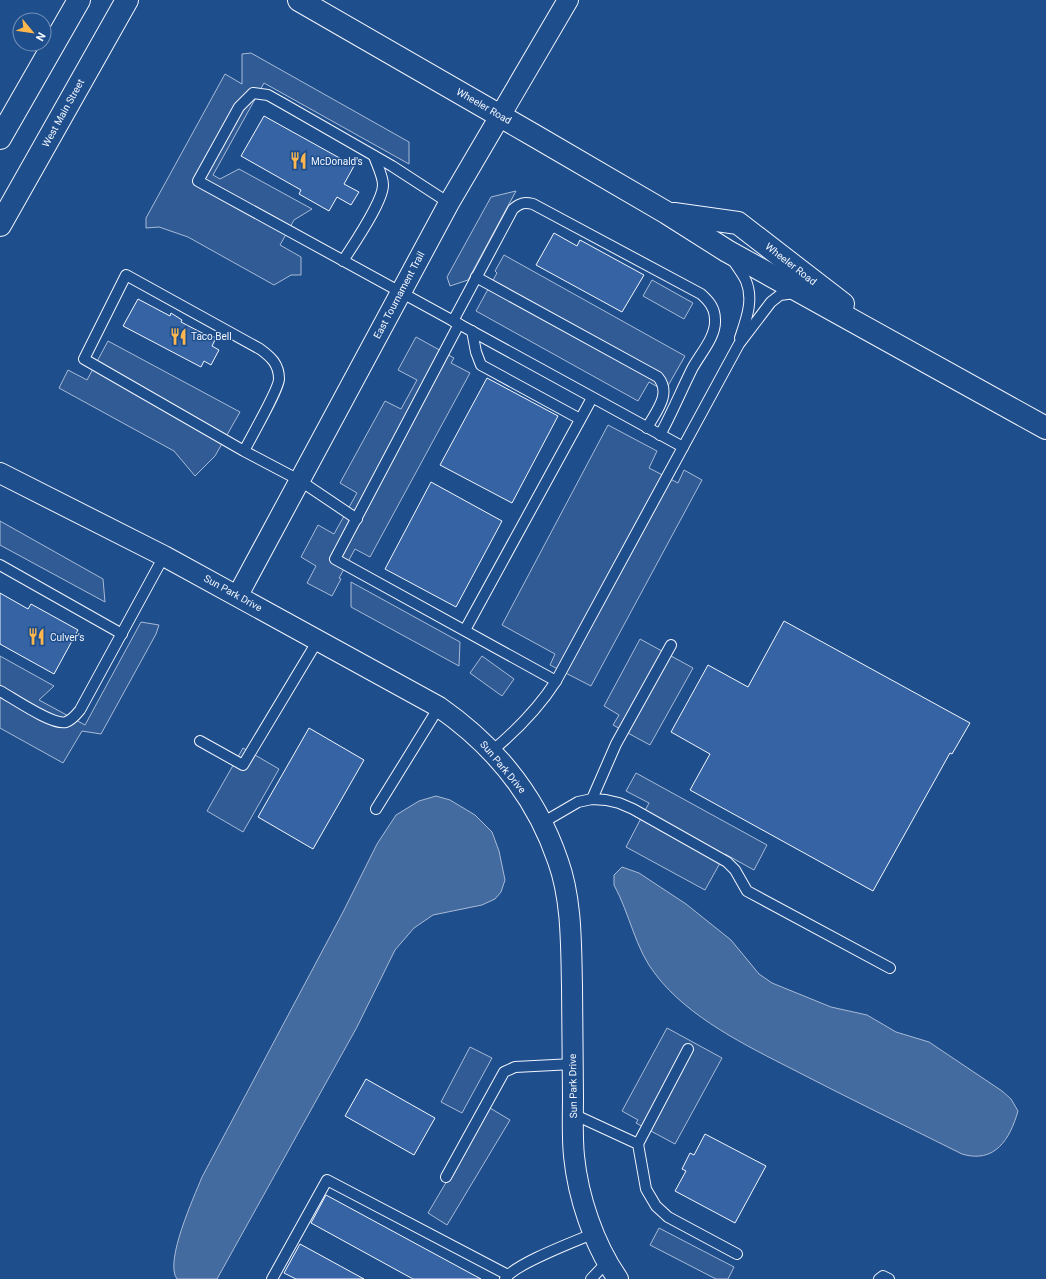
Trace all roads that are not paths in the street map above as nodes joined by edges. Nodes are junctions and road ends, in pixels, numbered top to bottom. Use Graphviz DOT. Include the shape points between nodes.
graph roads {
  1 [pos="79,0"];
  2 [pos="127,0"];
  3 [pos="299,0"];
  4 [pos="568,0"];
  5 [pos="500,116"];
  6 [pos="0,138"];
  7 [pos="374,156"];
  8 [pos="449,203"];
  9 [pos="667,213"];
  10 [pos="0,226"];
  11 [pos="727,251"];
  12 [pos="343,262"];
  13 [pos="476,277"];
  14 [pos="400,292"];
  15 [pos="799,292"];
  16 [pos="456,322"];
  17 [pos="472,331"];
  18 [pos="739,344"];
  19 [pos="900,348"];
  20 [pos="592,398"];
  21 [pos="580,419"];
  22 [pos="647,428"];
  23 [pos="1046,428"];
  24 [pos="660,435"];
  25 [pos="683,447"];
  26 [pos="244,451"];
  27 [pos="0,473"];
  28 [pos="299,480"];
  29 [pos="357,519"];
  30 [pos="164,556"];
  31 [pos="0,565"];
  32 [pos="238,595"];
  33 [pos="465,630"];
  34 [pos="122,634"];
  35 [pos="318,640"];
  36 [pos="671,645"];
  37 [pos="556,682"];
  38 [pos="0,691"];
  39 [pos="439,707"];
  40 [pos="200,741"];
  41 [pos="492,751"];
  42 [pos="592,799"];
  43 [pos="376,809"];
  44 [pos="542,823"];
  45 [pos="890,968"];
  46 [pos="688,1049"];
  47 [pos="573,1064"];
  48 [pos="573,1114"];
  49 [pos="638,1144"];
  50 [pos="446,1177"];
  51 [pos="595,1233"];
  52 [pos="737,1254"];
  53 [pos="608,1261"];
  54 [pos="506,1277"];
  55 [pos="272,1279"];
  56 [pos="591,1279"];
  57 [pos="618,1279"];
  58 [pos="879,1279"];
  59 [pos="889,1279"];
  1 -- 6 [label="street"];
  2 -- 10 [label="street, West Main Street"];
  3 -- 5 [label="street, Wheeler Road"];
  4 -- 5 [label="street, East Tournament Trail"];
  5 -- 8 [label="street, East Tournament Trail"];
  5 -- 9 [label="street, Wheeler Road"];
  7 -- 8 [label="lane"];
  7 -- 12 [label="lane" via="383,180 382,192"];
  7 -- 12 [label="lane" via="268,95 254,93 239,107 198,181"];
  8 -- 14 [label="street, East Tournament Trail"];
  9 -- 11 [label="street, Wheeler Road"];
  9 -- 19 [label="street, Wheeler Road" via="738,223"];
  11 -- 15 [label="street, Wheeler Road"];
  11 -- 18 [label="lane" via="746,280 749,294 748,313"];
  12 -- 14 [label="lane"];
  13 -- 16 [label="lane"];
  13 -- 22 [label="lane" via="658,377 664,383 665,390 663,399"];
  13 -- 24 [label="lane" via="513,209 525,202 686,287 709,302 716,321 713,333 692,369"];
  14 -- 16 [label="lane"];
  14 -- 28 [label="street, East Tournament Trail"];
  15 -- 18 [label="lane" via="780,295 771,302"];
  15 -- 19 [label="street, Wheeler Road"];
  16 -- 17 [label="lane"];
  16 -- 29 [label="lane"];
  17 -- 20 [label="lane"];
  17 -- 21 [label="lane" via="476,352 482,365"];
  18 -- 25 [label="lane"];
  19 -- 23 [label="street, Wheeler Road"];
  20 -- 21 [label="lane"];
  20 -- 22 [label="lane"];
  21 -- 33 [label="lane"];
  22 -- 24 [label="lane"];
  24 -- 25 [label="lane"];
  25 -- 37 [label="lane"];
  26 -- 26 [label="lane" via="84,359 126,275 260,349 276,364 279,380"];
  26 -- 28 [label="lane"];
  27 -- 30 [label="street, Sun Park Drive"];
  28 -- 29 [label="lane"];
  28 -- 32 [label="street, East Tournament Trail"];
  29 -- 33 [label="lane" via="335,559"];
  30 -- 32 [label="street, Sun Park Drive"];
  30 -- 34 [label="lane"];
  31 -- 34 [label="lane"];
  32 -- 35 [label="street, Sun Park Drive"];
  33 -- 37 [label="lane"];
  34 -- 38 [label="lane" via="80,710 66,722 52,721"];
  35 -- 39 [label="street, Sun Park Drive"];
  35 -- 40 [label="lane" via="242,765"];
  36 -- 42 [label="lane" via="616,744"];
  37 -- 41 [label="lane" via="532,715"];
  39 -- 41 [label="street, Sun Park Drive" via="464,725"];
  39 -- 43 [label="lane"];
  41 -- 44 [label="street, Sun Park Drive" via="529,798"];
  42 -- 44 [label="lane" via="578,802"];
  42 -- 45 [label="lane" via="619,803 727,862 735,870 747,891"];
  44 -- 47 [label="street, Sun Park Drive" via="559,862 571,938"];
  46 -- 49 [label="lane"];
  47 -- 48 [label="street, Sun Park Drive"];
  47 -- 50 [label="lane" via="515,1067 504,1072"];
  48 -- 49 [label="lane"];
  48 -- 51 [label="street, Sun Park Drive" via="574,1156 584,1204"];
  49 -- 52 [label="lane" via="646,1189 656,1206 668,1217"];
  51 -- 53 [label="street, Sun Park Drive"];
  51 -- 54 [label="lane" via="520,1266"];
  53 -- 56 [label="lane"];
  53 -- 57 [label="street, Sun Park Drive"];
  54 -- 55 [label="lane" via="327,1180"];
  58 -- 59 [label="lane" via="883,1276"];
}
